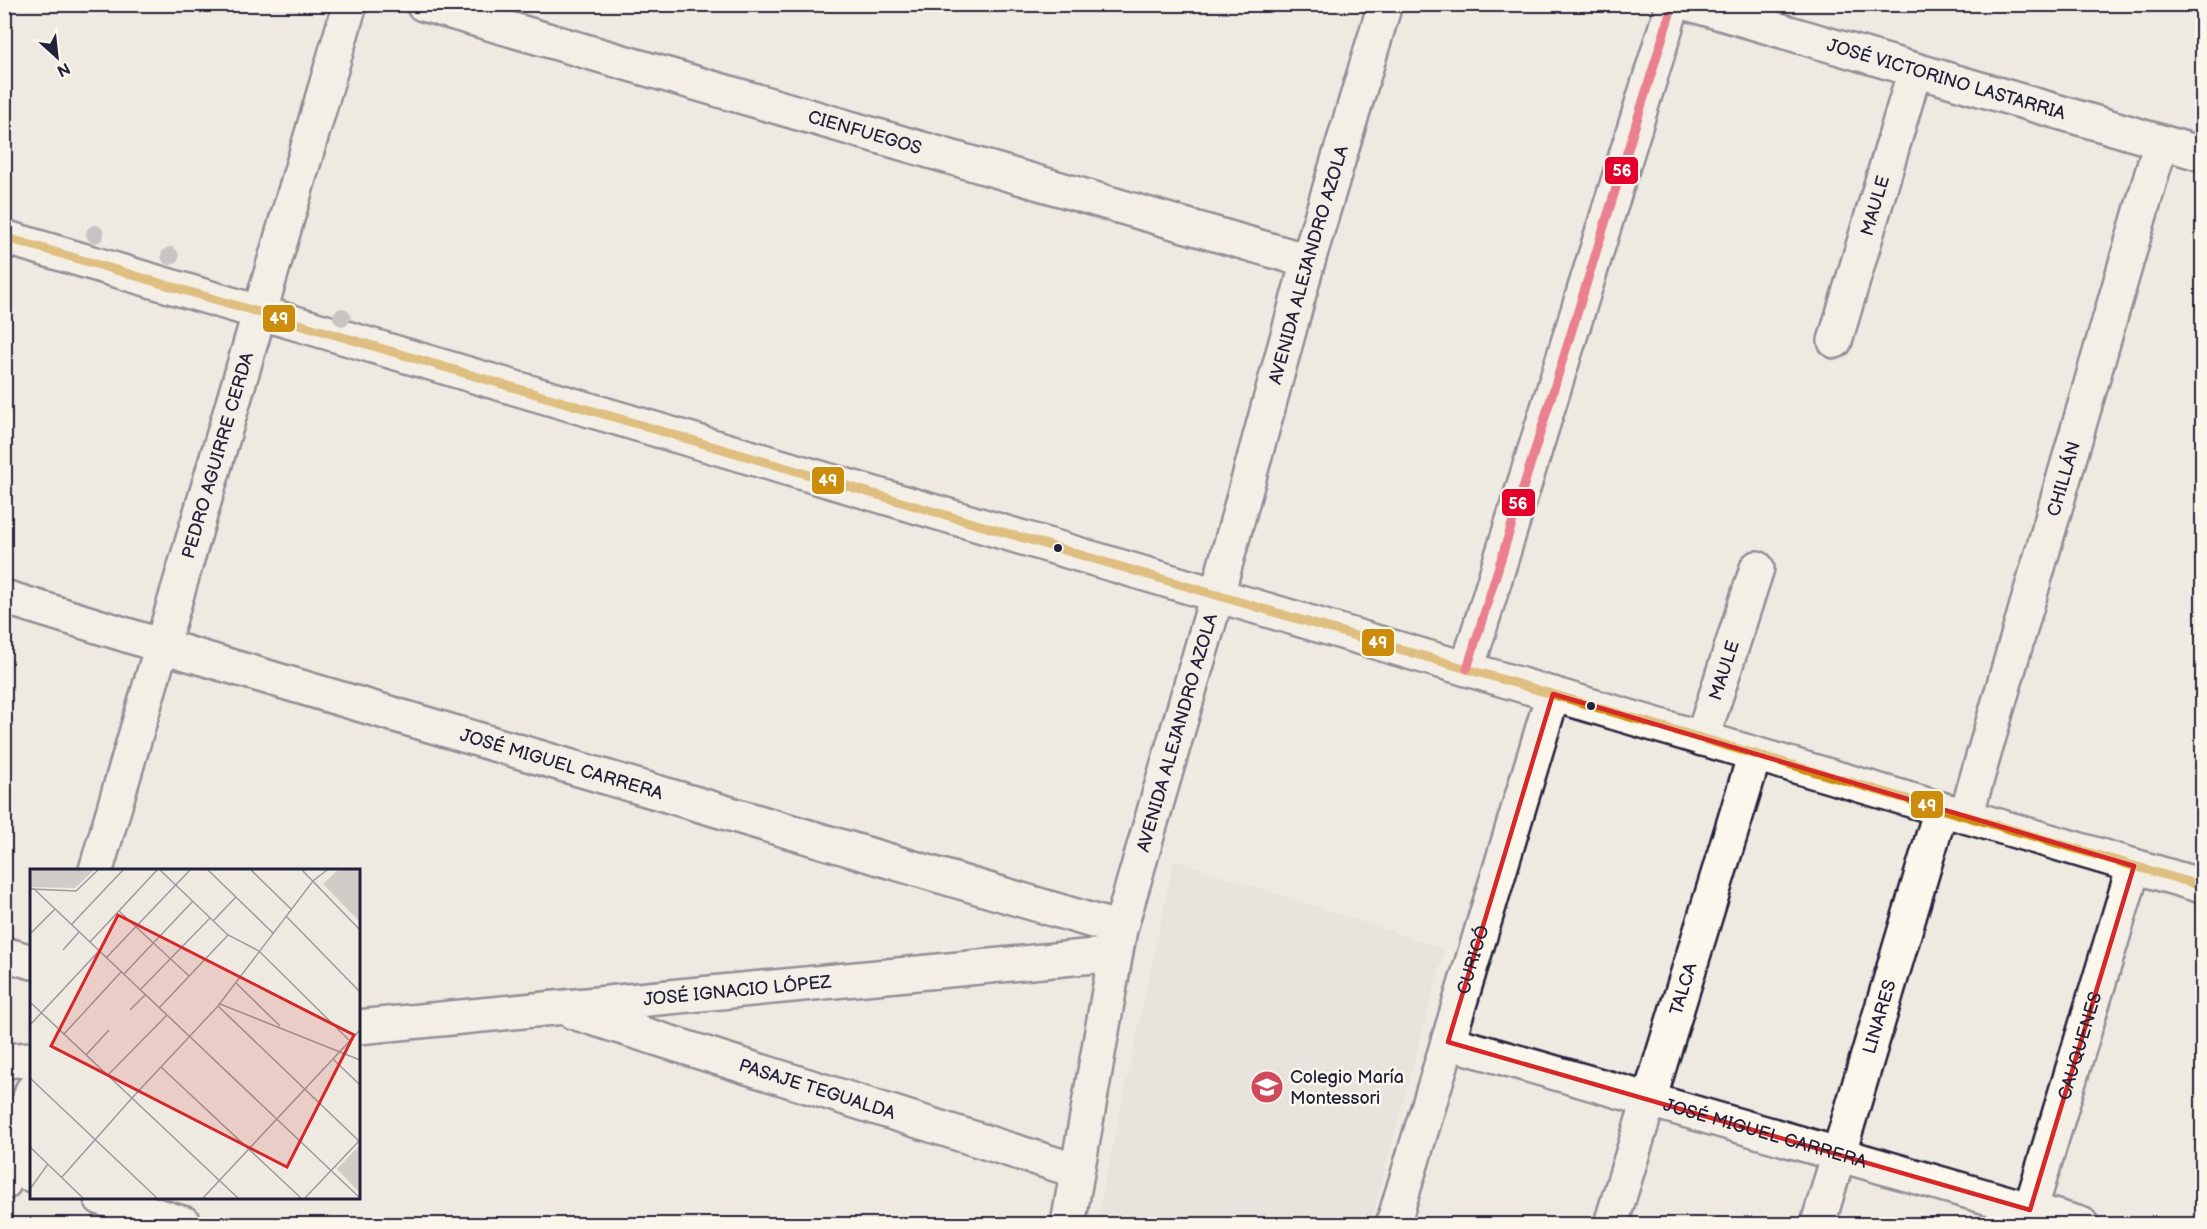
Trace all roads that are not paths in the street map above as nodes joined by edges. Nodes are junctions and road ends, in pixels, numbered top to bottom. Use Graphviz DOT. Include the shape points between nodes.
graph roads {
  1 [pos="350,4"];
  2 [pos="423,4"];
  3 [pos="1385,4"];
  4 [pos="1673,4"];
  5 [pos="1690,4"];
  6 [pos="1915,70"];
  7 [pos="2161,142"];
  8 [pos="2202,154"];
  9 [pos="4,237"];
  10 [pos="1308,261"];
  11 [pos="260,312"];
  12 [pos="1835,341"];
  13 [pos="1757,568"];
  14 [pos="1217,595"];
  15 [pos="4,597"];
  16 [pos="162,646"];
  17 [pos="1467,669"];
  18 [pos="1553,694"];
  19 [pos="1702,739"];
  20 [pos="1755,754"];
  21 [pos="1953,813"];
  22 [pos="2134,866"];
  23 [pos="96,869"];
  24 [pos="2202,886"];
  25 [pos="1118,942"];
  26 [pos="4,954"];
  27 [pos="30,961"];
  28 [pos="560,1007"];
  29 [pos="360,1027"];
  30 [pos="1448,1042"];
  31 [pos="30,1059"];
  32 [pos="4,1061"];
  33 [pos="30,1100"];
  34 [pos="1649,1100"];
  35 [pos="1839,1154"];
  36 [pos="1077,1171"];
  37 [pos="15,1175"];
  38 [pos="107,1199"];
  39 [pos="2028,1217"];
  40 [pos="185,1224"];
  41 [pos="1068,1224"];
  42 [pos="1393,1224"];
  43 [pos="1611,1224"];
  44 [pos="1818,1224"];
  45 [pos="2081,1224"];
  1 -- 11 [label="street, PEDRO AGUIRRE CERDA"];
  2 -- 10 [label="street, CIENFUEGOS"];
  3 -- 10 [label="street, AVENIDA ALEJANDRO AZOLA"];
  4 -- 17 [label="street"];
  5 -- 6 [label="street, JOSÉ VICTORINO LASTARRIA"];
  6 -- 7 [label="street, JOSÉ VICTORINO LASTARRIA"];
  6 -- 12 [label="street, MAULE"];
  7 -- 8 [label="street, JOSÉ VICTORINO LASTARRIA"];
  7 -- 21 [label="street, CHILLÁN"];
  9 -- 11 [label="street"];
  10 -- 14 [label="street, AVENIDA ALEJANDRO AZOLA"];
  11 -- 14 [label="street"];
  11 -- 16 [label="street, PEDRO AGUIRRE CERDA"];
  13 -- 19 [label="street, MAULE"];
  14 -- 17 [label="street"];
  14 -- 25 [label="street, AVENIDA ALEJANDRO AZOLA"];
  15 -- 16 [label="street, JOSÉ MIGUEL CARRERA"];
  16 -- 23 [label="street, PEDRO AGUIRRE CERDA"];
  16 -- 25 [label="street, JOSÉ MIGUEL CARRERA"];
  17 -- 18 [label="street"];
  18 -- 19 [label="street"];
  18 -- 30 [label="street, CURICÓ"];
  19 -- 20 [label="street"];
  20 -- 21 [label="street"];
  20 -- 34 [label="street, TALCA"];
  21 -- 22 [label="street"];
  21 -- 35 [label="street, LINARES"];
  22 -- 24 [label="street"];
  22 -- 39 [label="street, CAUQUENES"];
  25 -- 28 [label="street, JOSÉ IGNACIO LÓPEZ"];
  25 -- 36 [label="street, AVENIDA ALEJANDRO AZOLA"];
  26 -- 27 [label="street"];
  28 -- 29 [label="street, JOSÉ IGNACIO LÓPEZ"];
  28 -- 36 [label="street, PASAJE TEGUALDA"];
  30 -- 34 [label="street, JOSÉ MIGUEL CARRERA"];
  30 -- 42 [label="street, CURICÓ"];
  31 -- 32 [label="street"];
  33 -- 37 [label="street"];
  34 -- 35 [label="street, JOSÉ MIGUEL CARRERA"];
  34 -- 43 [label="street, TALCA"];
  35 -- 39 [label="street, JOSÉ MIGUEL CARRERA"];
  35 -- 44 [label="street, LINARES"];
  36 -- 41 [label="street, AVENIDA ALEJANDRO AZOLA"];
  38 -- 40 [label="street"];
  39 -- 45 [label="street, JOSÉ MIGUEL CARRERA"];
}
